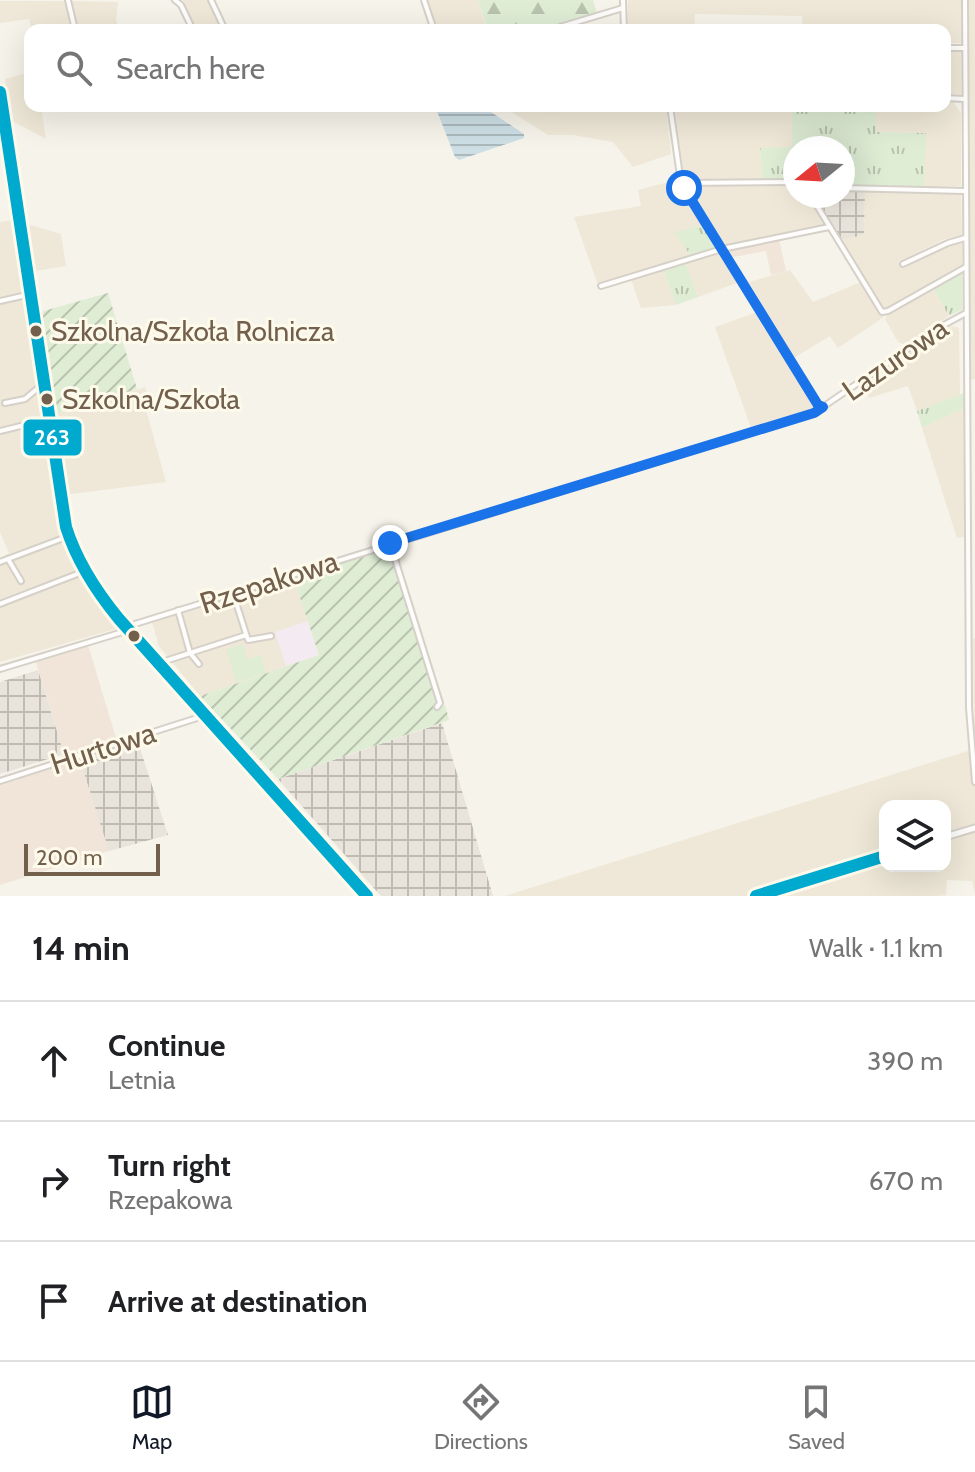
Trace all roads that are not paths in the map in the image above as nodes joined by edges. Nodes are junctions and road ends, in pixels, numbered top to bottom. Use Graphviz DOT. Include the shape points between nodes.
graph roads {
  1 [pos="68,0"];
  2 [pos="175,0"];
  3 [pos="211,0"];
  4 [pos="424,0"];
  5 [pos="623,0"];
  6 [pos="965,0"];
  7 [pos="623,8"];
  8 [pos="74,24"];
  9 [pos="190,24"];
  10 [pos="222,24"];
  11 [pos="432,24"];
  12 [pos="570,24"];
  13 [pos="624,24"];
  14 [pos="951,48"];
  15 [pos="965,48"];
  16 [pos="0,92"];
  17 [pos="951,98"];
  18 [pos="965,99"];
  19 [pos="671,112"];
  20 [pos="783,182"];
  21 [pos="681,183"];
  22 [pos="855,188"];
  23 [pos="965,191"];
  24 [pos="818,208"];
  25 [pos="829,227"];
  26 [pos="965,238"];
  27 [pos="722,249"];
  28 [pos="903,264"];
  29 [pos="966,267"];
  30 [pos="601,286"];
  31 [pos="31,294"];
  32 [pos="0,301"];
  33 [pos="966,313"];
  34 [pos="44,383"];
  35 [pos="5,403"];
  36 [pos="823,407"];
  37 [pos="968,413"];
  38 [pos="975,413"];
  39 [pos="49,419"];
  40 [pos="0,431"];
  41 [pos="69,536"];
  42 [pos="390,543"];
  43 [pos="3,560"];
  44 [pos="85,571"];
  45 [pos="21,581"];
  46 [pos="233,593"];
  47 [pos="0,604"];
  48 [pos="178,610"];
  49 [pos="128,629"];
  50 [pos="246,635"];
  51 [pos="271,636"];
  52 [pos="190,653"];
  53 [pos="159,663"];
  54 [pos="199,664"];
  55 [pos="0,669"];
  56 [pos="437,707"];
  57 [pos="204,714"];
  58 [pos="0,781"];
  59 [pos="975,782"];
  60 [pos="975,828"];
  61 [pos="951,835"];
  62 [pos="879,858"];
  63 [pos="367,896"];
  64 [pos="756,896"];
  1 -- 8 [label="street"];
  2 -- 9 [label="street"];
  3 -- 10 [label="street"];
  4 -- 11 [label="street"];
  5 -- 7 [label="street"];
  6 -- 15 [label="street"];
  7 -- 12 [label="street"];
  7 -- 13 [label="street"];
  14 -- 15 [label="street"];
  15 -- 18 [label="street"];
  16 -- 31 [label="street"];
  17 -- 18 [label="street"];
  18 -- 23 [label="street"];
  19 -- 21 [label="street"];
  20 -- 21 [label="street"];
  21 -- 27 [label="street"];
  22 -- 23 [label="street"];
  23 -- 26 [label="street"];
  24 -- 25 [label="street"];
  25 -- 27 [label="street"];
  25 -- 29 [label="street" via="882,312"];
  26 -- 28 [label="street"];
  26 -- 29 [label="street"];
  27 -- 30 [label="street"];
  27 -- 36 [label="street"];
  29 -- 33 [label="street"];
  31 -- 32 [label="street"];
  31 -- 34 [label="street"];
  33 -- 36 [label="street, Lazurowa"];
  33 -- 37 [label="street"];
  34 -- 35 [label="street" via="25,399"];
  34 -- 39 [label="street"];
  36 -- 42 [label="street, Rzepakowa"];
  37 -- 38 [label="street"];
  37 -- 59 [label="street" via="969,708"];
  39 -- 40 [label="street"];
  39 -- 41 [label="street"];
  41 -- 43 [label="street"];
  41 -- 44 [label="street"];
  42 -- 46 [label="street, Rzepakowa"];
  42 -- 56 [label="street"];
  43 -- 45 [label="street"];
  44 -- 47 [label="street"];
  44 -- 49 [label="street"];
  46 -- 48 [label="street, Rzepakowa"];
  46 -- 50 [label="street"];
  48 -- 49 [label="street, Rzepakowa"];
  48 -- 52 [label="street"];
  49 -- 53 [label="street"];
  49 -- 55 [label="street, Rzepakowa"];
  50 -- 51 [label="street" via="249,641"];
  50 -- 52 [label="street"];
  52 -- 53 [label="street"];
  52 -- 54 [label="street"];
  53 -- 57 [label="street"];
  57 -- 58 [label="street, Hurtowa"];
  57 -- 63 [label="street"];
  60 -- 61 [label="street"];
  62 -- 64 [label="street"];
}
